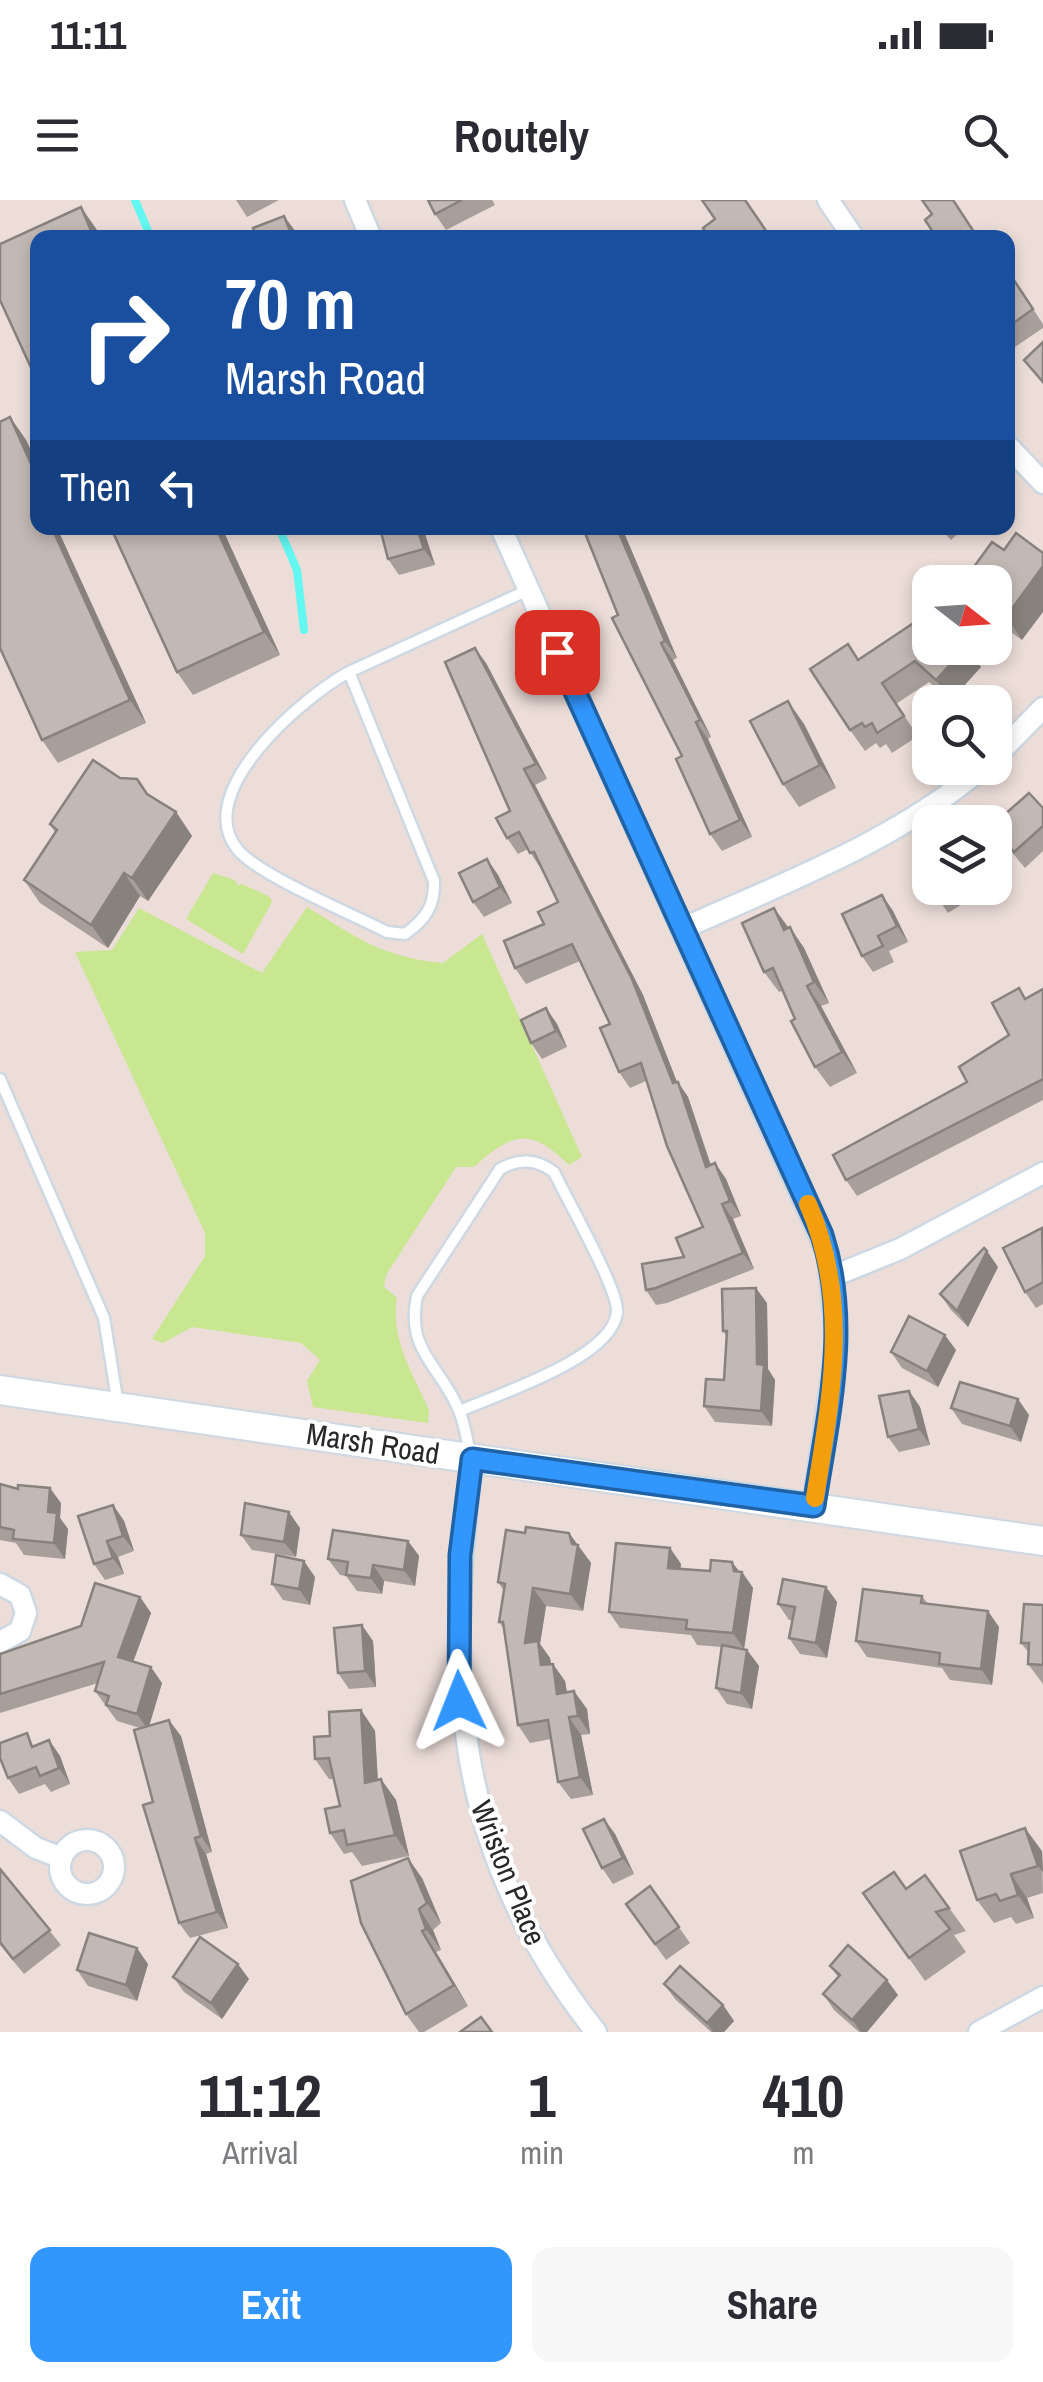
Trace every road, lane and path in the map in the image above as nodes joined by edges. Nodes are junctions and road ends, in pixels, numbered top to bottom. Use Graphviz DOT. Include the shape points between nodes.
graph roads {
  1 [pos="355,200"];
  2 [pos="828,200"];
  3 [pos="368,230"];
  4 [pos="849,230"];
  5 [pos="1015,453"];
  6 [pos="1043,483"];
  7 [pos="504,535"];
  8 [pos="529,589"];
  9 [pos="349,672"];
  10 [pos="1043,708"];
  11 [pos="1012,740"];
  12 [pos="959,785"];
  13 [pos="684,928"];
  14 [pos="0,1078"];
  15 [pos="1043,1174"];
  16 [pos="831,1277"];
  17 [pos="0,1390"];
  18 [pos="118,1406"];
  19 [pos="460,1411"];
  20 [pos="472,1459"];
  21 [pos="814,1506"];
  22 [pos="1043,1541"];
  23 [pos="0,1584"];
  24 [pos="0,1642"];
  25 [pos="0,1821"];
  26 [pos="62,1858"];
  27 [pos="1043,1998"];
  28 [pos="596,2032"];
  29 [pos="979,2032"];
  1 -- 3 [label="street"];
  2 -- 4 [label="street"];
  5 -- 6 [label="street"];
  7 -- 8 [label="street"];
  8 -- 9 [label="lane"];
  8 -- 13 [label="street"];
  9 -- 9 [label="lane" via="305,701 248,762 230,792 226,826 250,860 387,932 405,934 428,912 434,881"];
  10 -- 11 [label="street"];
  12 -- 13 [label="street" via="922,813 827,863"];
  13 -- 16 [label="street" via="822,1235"];
  14 -- 18 [label="lane" via="104,1318"];
  15 -- 16 [label="street"];
  16 -- 21 [label="street" via="838,1344"];
  17 -- 18 [label="street, Marsh Road"];
  18 -- 20 [label="street, Marsh Road"];
  19 -- 19 [label="lane" via="592,1351 612,1328 618,1309 608,1284 554,1172 542,1164 500,1169 417,1296 418,1346"];
  19 -- 20 [label="lane"];
  20 -- 21 [label="street, Marsh Road"];
  20 -- 28 [label="street, Wriston Place" via="457,1642 467,1759 519,1913"];
  21 -- 22 [label="street, Marsh Road"];
  23 -- 24 [label="street" via="20,1595 26,1613 20,1631"];
  25 -- 26 [label="street"];
  27 -- 29 [label="street"];
}
